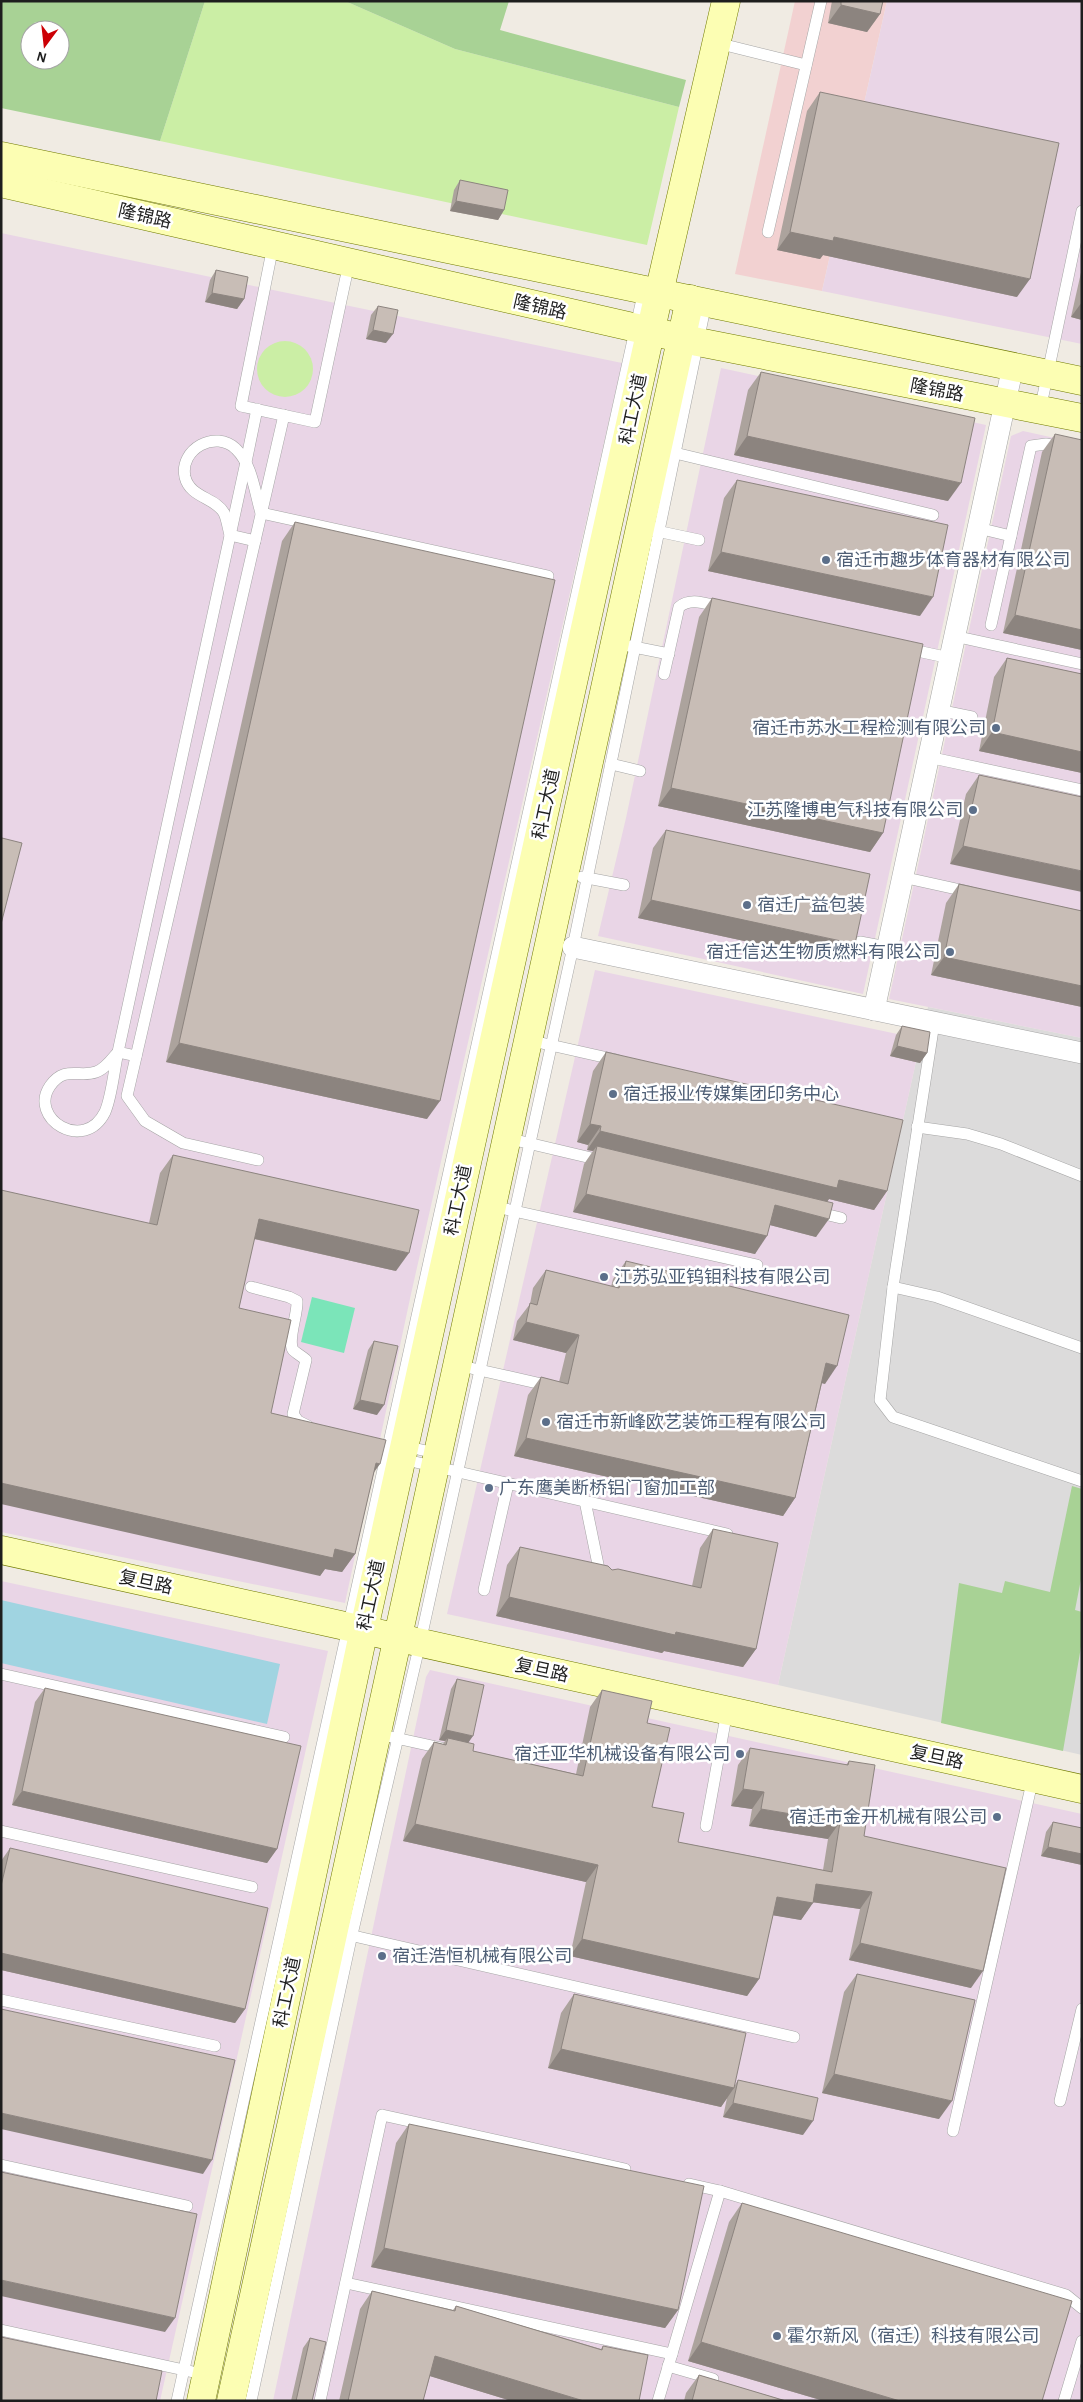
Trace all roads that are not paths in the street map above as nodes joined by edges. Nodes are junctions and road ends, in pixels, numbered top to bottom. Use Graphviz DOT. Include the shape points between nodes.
graph roads {
  1 [pos="726,1"];
  2 [pos="821,1"];
  3 [pos="717,43"];
  4 [pos="806,65"];
  5 [pos="1,156"];
  6 [pos="1,183"];
  7 [pos="1082,211"];
  8 [pos="768,232"];
  9 [pos="1078,243"];
  10 [pos="273,246"];
  11 [pos="349,263"];
  12 [pos="651,291"];
  13 [pos="698,301"];
  14 [pos="642,330"];
  15 [pos="689,340"];
  16 [pos="1013,366"];
  17 [pos="1048,374"];
  18 [pos="1082,381"];
  19 [pos="1005,403"];
  20 [pos="257,409"];
  21 [pos="1040,410"];
  22 [pos="284,415"];
  23 [pos="1082,418"];
  24 [pos="1082,451"];
  25 [pos="675,453"];
  26 [pos="246,462"];
  27 [pos="261,513"];
  28 [pos="933,515"];
  29 [pos="978,528"];
  30 [pos="649,530"];
  31 [pos="230,535"];
  32 [pos="1010,536"];
  33 [pos="699,540"];
  34 [pos="255,541"];
  35 [pos="548,576"];
  36 [pos="732,610"];
  37 [pos="991,624"];
  38 [pos="954,636"];
  39 [pos="625,645"];
  40 [pos="893,646"];
  41 [pos="668,654"];
  42 [pos="950,658"];
  43 [pos="1082,664"];
  44 [pos="664,674"];
  45 [pos="938,710"];
  46 [pos="972,717"];
  47 [pos="928,757"];
  48 [pos="611,764"];
  49 [pos="640,771"];
  50 [pos="1082,790"];
  51 [pos="576,876"];
  52 [pos="902,877"];
  53 [pos="624,885"];
  54 [pos="978,893"];
  55 [pos="860,942"];
  56 [pos="573,947"];
  57 [pos="887,947"];
  58 [pos="874,1010"];
  59 [pos="934,1022"];
  60 [pos="540,1043"];
  61 [pos="118,1052"];
  62 [pos="1082,1054"];
  63 [pos="136,1056"];
  64 [pos="629,1063"];
  65 [pos="127,1096"];
  66 [pos="105,1111"];
  67 [pos="918,1127"];
  68 [pos="518,1141"];
  69 [pos="258,1160"];
  70 [pos="618,1165"];
  71 [pos="1082,1176"];
  72 [pos="504,1209"];
  73 [pos="802,1209"];
  74 [pos="841,1218"];
  75 [pos="757,1265"];
  76 [pos="251,1287"];
  77 [pos="892,1287"];
  78 [pos="1082,1348"];
  79 [pos="469,1367"];
  80 [pos="546,1385"];
  81 [pos="316,1428"];
  82 [pos="393,1447"];
  83 [pos="448,1463"];
  84 [pos="1082,1481"];
  85 [pos="508,1484"];
  86 [pos="585,1501"];
  87 [pos="735,1536"];
  88 [pos="1,1550"];
  89 [pos="601,1581"];
  90 [pos="484,1590"];
  91 [pos="356,1628"];
  92 [pos="409,1640"];
  93 [pos="1,1674"];
  94 [pos="727,1710"];
  95 [pos="284,1737"];
  96 [pos="387,1737"];
  97 [pos="456,1752"];
  98 [pos="1032,1778"];
  99 [pos="1082,1789"];
  100 [pos="706,1826"];
  101 [pos="1,1830"];
  102 [pos="252,1887"];
  103 [pos="343,1934"];
  104 [pos="1,2000"];
  105 [pos="1082,2009"];
  106 [pos="794,2037"];
  107 [pos="215,2046"];
  108 [pos="1060,2101"];
  109 [pos="953,2131"];
  110 [pos="1,2165"];
  111 [pos="633,2171"];
  112 [pos="682,2182"];
  113 [pos="720,2191"];
  114 [pos="187,2206"];
  115 [pos="346,2283"];
  116 [pos="1082,2308"];
  117 [pos="1,2330"];
  118 [pos="1082,2341"];
  119 [pos="672,2354"];
  120 [pos="668,2366"];
  121 [pos="197,2382"];
  122 [pos="722,2382"];
  123 [pos="177,2401"];
  124 [pos="231,2401"];
  125 [pos="251,2401"];
  126 [pos="320,2401"];
  127 [pos="658,2401"];
  128 [pos="1064,2401"];
  1 -- 3 [label="street, 科工大道"];
  2 -- 4 [label="lane"];
  3 -- 4 [label="lane"];
  3 -- 12 [label="street, 科工大道"];
  4 -- 8 [label="lane"];
  5 -- 12 [label="street, 隆锦路"];
  6 -- 10 [label="street, 隆锦路"];
  7 -- 9 [label="lane"];
  9 -- 17 [label="lane"];
  10 -- 11 [label="street, 隆锦路"];
  10 -- 20 [label="lane" via="241,406"];
  11 -- 14 [label="street, 隆锦路"];
  11 -- 22 [label="lane" via="315,422"];
  12 -- 13 [label="street, 隆锦路"];
  12 -- 14 [label="street, 科工大道"];
  13 -- 15 [label="street, 科工大道"];
  13 -- 16 [label="street, 隆锦路"];
  14 -- 15 [label="street, 隆锦路"];
  14 -- 82 [label="street, 科工大道"];
  15 -- 19 [label="street, 隆锦路"];
  15 -- 25 [label="lane"];
  15 -- 30 [label="street, 科工大道"];
  16 -- 17 [label="street, 隆锦路"];
  16 -- 19 [label="street"];
  17 -- 18 [label="street, 隆锦路"];
  17 -- 21 [label="lane"];
  19 -- 21 [label="street, 隆锦路"];
  19 -- 29 [label="street"];
  20 -- 22 [label="lane"];
  20 -- 26 [label="lane"];
  21 -- 23 [label="street, 隆锦路"];
  22 -- 27 [label="lane"];
  24 -- 32 [label="lane" via="1046,444 1032,446"];
  25 -- 28 [label="lane"];
  25 -- 30 [label="lane"];
  26 -- 27 [label="lane"];
  26 -- 31 [label="lane"];
  26 -- 31 [label="lane" via="229,443 220,440 198,446 190,453 185,466 185,477 190,487 224,513"];
  27 -- 34 [label="lane"];
  27 -- 35 [label="lane"];
  29 -- 32 [label="lane"];
  29 -- 38 [label="street"];
  30 -- 33 [label="lane"];
  30 -- 39 [label="street, 科工大道"];
  31 -- 34 [label="lane"];
  31 -- 61 [label="lane"];
  32 -- 37 [label="lane"];
  34 -- 63 [label="lane"];
  36 -- 41 [label="lane" via="686,602 679,608"];
  38 -- 42 [label="street"];
  38 -- 43 [label="lane"];
  39 -- 41 [label="lane"];
  39 -- 48 [label="lane"];
  39 -- 51 [label="street, 科工大道"];
  40 -- 42 [label="lane"];
  41 -- 44 [label="lane"];
  42 -- 45 [label="street"];
  45 -- 46 [label="lane"];
  45 -- 47 [label="street"];
  47 -- 50 [label="lane"];
  47 -- 52 [label="street"];
  48 -- 49 [label="lane"];
  48 -- 51 [label="lane"];
  51 -- 53 [label="lane"];
  51 -- 56 [label="lane"];
  51 -- 60 [label="street, 科工大道"];
  52 -- 54 [label="lane"];
  52 -- 57 [label="street"];
  55 -- 57 [label="lane"];
  56 -- 58 [label="street"];
  56 -- 60 [label="lane"];
  57 -- 58 [label="street"];
  58 -- 59 [label="street"];
  59 -- 62 [label="street"];
  59 -- 67 [label="lane"];
  60 -- 64 [label="lane"];
  60 -- 68 [label="street, 科工大道"];
  61 -- 63 [label="lane"];
  61 -- 66 [label="lane"];
  61 -- 66 [label="lane" via="101,1070 73,1072 58,1077 46,1095 50,1115 57,1124 73,1131 89,1129"];
  63 -- 65 [label="lane"];
  65 -- 66 [label="lane"];
  65 -- 69 [label="lane" via="145,1122 183,1143"];
  67 -- 71 [label="lane" via="967,1134 1001,1144"];
  67 -- 77 [label="lane"];
  68 -- 70 [label="lane"];
  68 -- 72 [label="street, 科工大道"];
  72 -- 75 [label="lane"];
  72 -- 79 [label="street, 科工大道"];
  73 -- 74 [label="lane"];
  76 -- 81 [label="lane" via="297,1301 291,1340 293,1350 306,1360 293,1414 298,1422"];
  77 -- 78 [label="lane" via="937,1296"];
  77 -- 84 [label="lane" via="880,1400 892,1417"];
  79 -- 80 [label="lane"];
  79 -- 83 [label="street, 科工大道"];
  82 -- 83 [label="lane"];
  82 -- 91 [label="street, 科工大道"];
  83 -- 85 [label="lane"];
  83 -- 92 [label="street, 科工大道"];
  85 -- 86 [label="lane"];
  85 -- 90 [label="lane"];
  86 -- 87 [label="lane"];
  86 -- 89 [label="lane"];
  88 -- 91 [label="street, 复旦路"];
  91 -- 92 [label="street, 复旦路"];
  91 -- 121 [label="street, 科工大道"];
  92 -- 94 [label="street, 复旦路"];
  92 -- 96 [label="street, 科工大道"];
  93 -- 95 [label="lane"];
  94 -- 98 [label="street, 复旦路"];
  94 -- 100 [label="lane"];
  96 -- 97 [label="lane"];
  96 -- 103 [label="street, 科工大道"];
  98 -- 99 [label="street, 复旦路"];
  98 -- 109 [label="lane"];
  101 -- 102 [label="lane"];
  103 -- 106 [label="lane"];
  103 -- 124 [label="street, 科工大道"];
  103 -- 125 [label="lane"];
  104 -- 107 [label="lane"];
  105 -- 108 [label="lane"];
  110 -- 114 [label="lane"];
  111 -- 115 [label="lane" via="382,2115"];
  112 -- 113 [label="lane"];
  113 -- 116 [label="lane" via="1066,2294"];
  113 -- 119 [label="lane"];
  115 -- 119 [label="lane"];
  115 -- 126 [label="lane"];
  117 -- 121 [label="lane"];
  118 -- 128 [label="lane"];
  119 -- 120 [label="lane"];
  120 -- 122 [label="lane"];
  120 -- 127 [label="lane"];
  121 -- 123 [label="lane"];
}
